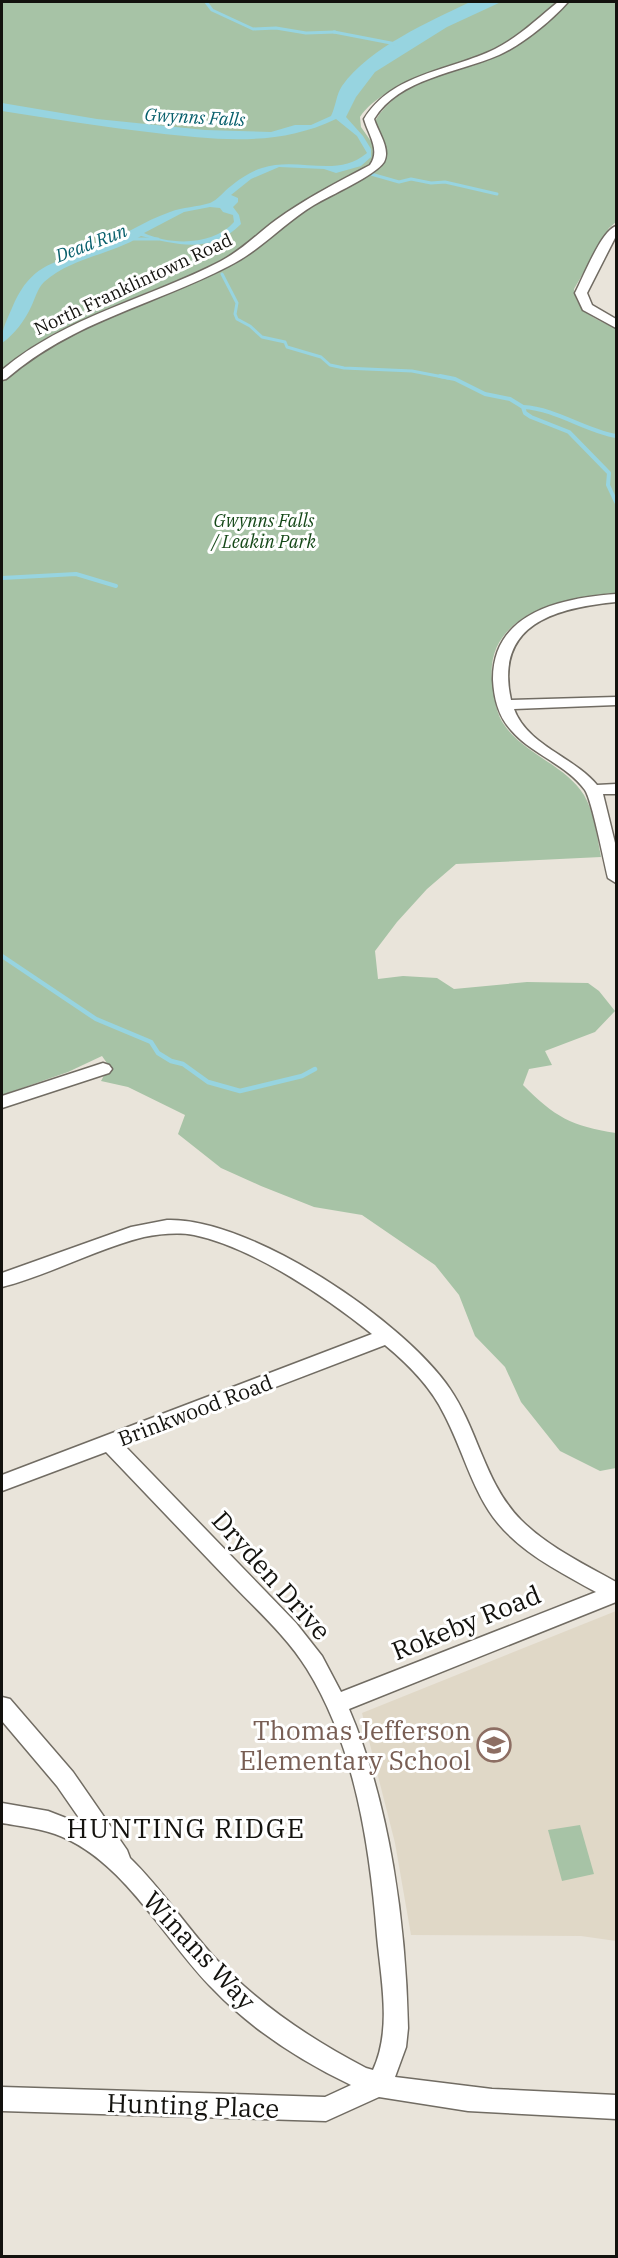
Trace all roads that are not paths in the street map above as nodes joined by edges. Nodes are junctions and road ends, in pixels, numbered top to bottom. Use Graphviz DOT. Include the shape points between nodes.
graph roads {
  1 [pos="563,2"];
  2 [pos="616,229"];
  3 [pos="616,324"];
  4 [pos="2,376"];
  5 [pos="616,598"];
  6 [pos="616,701"];
  7 [pos="504,705"];
  8 [pos="616,789"];
  9 [pos="594,790"];
  10 [pos="616,878"];
  11 [pos="103,1068"];
  12 [pos="2,1101"];
  13 [pos="2,1280"];
  14 [pos="388,1336"];
  15 [pos="110,1443"];
  16 [pos="2,1483"];
  17 [pos="616,1593"];
  18 [pos="336,1704"];
  19 [pos="2,1706"];
  20 [pos="2,1813"];
  21 [pos="126,1868"];
  22 [pos="380,2085"];
  23 [pos="2,2099"];
  24 [pos="616,2107"];
  1 -- 4 [label="street, North Franklintown Road" via="505,48 409,85 374,109 369,119 382,152 374,167 308,204 230,261 62,333"];
  2 -- 3 [label="street" via="581,293 587,307"];
  5 -- 7 [label="street" via="571,603 519,629 505,648 500,666"];
  6 -- 7 [label="street"];
  7 -- 9 [label="street" via="524,736"];
  8 -- 9 [label="street"];
  9 -- 10 [label="street"];
  11 -- 12 [label="street"];
  13 -- 14 [label="street" via="138,1232 160,1227 187,1228 215,1235 290,1269"];
  14 -- 15 [label="street, Brinkwood Road"];
  14 -- 17 [label="street" via="443,1394 480,1479 514,1526 567,1565"];
  15 -- 16 [label="street, Brinkwood Road"];
  15 -- 18 [label="street, Dryden Drive" via="303,1646"];
  17 -- 18 [label="street, Rokeby Road"];
  18 -- 22 [label="street, Dryden Drive" via="369,1804 388,1919 394,2045"];
  19 -- 21 [label="street" via="65,1779"];
  20 -- 21 [label="street, Winans Way" via="65,1827"];
  21 -- 22 [label="street, Winans Way" via="187,1945 259,2014 326,2057"];
  22 -- 23 [label="street, Hunting Place" via="326,2109"];
  22 -- 24 [label="street, Winans Way" via="489,2102"];
}
